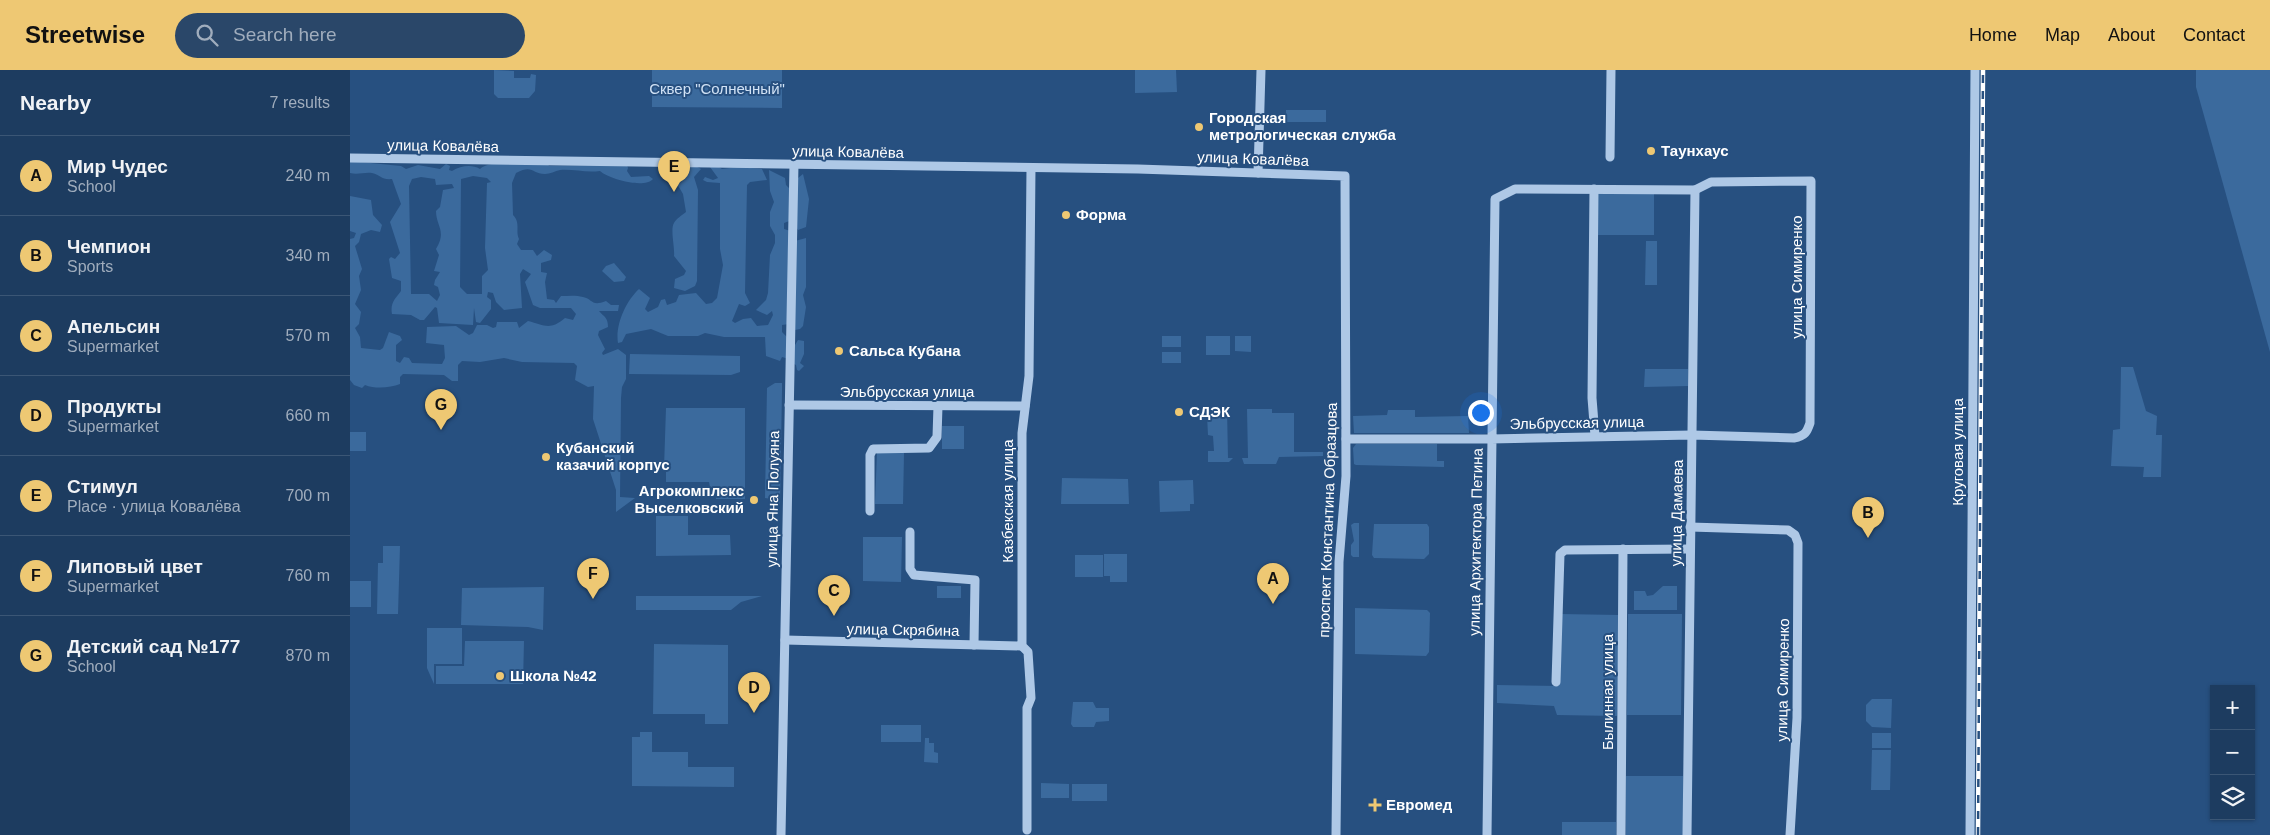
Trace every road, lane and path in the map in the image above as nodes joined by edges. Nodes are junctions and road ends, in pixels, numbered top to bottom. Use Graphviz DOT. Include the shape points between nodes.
graph roads {
  1 [pos="1261,70"];
  2 [pos="1611,70"];
  3 [pos="1975,70"];
  4 [pos="1610,157"];
  5 [pos="350,158"];
  6 [pos="794,164"];
  7 [pos="1031,168"];
  8 [pos="1258,173"];
  9 [pos="1345,176"];
  10 [pos="1594,189"];
  11 [pos="1695,190"];
  12 [pos="789,405"];
  13 [pos="938,406"];
  14 [pos="1025,406"];
  15 [pos="1806,434"];
  16 [pos="1692,435"];
  17 [pos="1595,436"];
  18 [pos="1346,439"];
  19 [pos="1491,439"];
  20 [pos="870,511"];
  21 [pos="1690,527"];
  22 [pos="910,532"];
  23 [pos="1623,549"];
  24 [pos="1690,549"];
  25 [pos="785,640"];
  26 [pos="974,646"];
  27 [pos="1022,646"];
  28 [pos="1556,682"];
  29 [pos="1027,830"];
  30 [pos="782,835"];
  31 [pos="1336,835"];
  32 [pos="1487,835"];
  33 [pos="1621,835"];
  34 [pos="1687,835"];
  35 [pos="1790,835"];
  36 [pos="1970,835"];
  1 -- 8 [label="street"];
  2 -- 4 [label="street"];
  3 -- 36 [label="street, Круговая улица"];
  5 -- 6 [label="street, улица Ковалёва"];
  6 -- 7 [label="street, улица Ковалёва"];
  6 -- 12 [label="street, улица Яна Полуяна"];
  7 -- 8 [label="street, улица Ковалёва"];
  7 -- 14 [label="street, Казбекская улица" via="1029,376"];
  8 -- 9 [label="street, улица Ковалёва"];
  9 -- 18 [label="street, проспект Константина Образцова"];
  10 -- 11 [label="street"];
  10 -- 17 [label="street" via="1592,398"];
  10 -- 19 [label="street, улица Архитектора Петина" via="1515,190 1495,199"];
  11 -- 15 [label="street, улица Симиренко" via="1711,182 1811,181 1810,422"];
  11 -- 16 [label="street, улица Дамаева"];
  12 -- 13 [label="street, Эльбрусская улица"];
  12 -- 25 [label="street, улица Яна Полуяна"];
  13 -- 14 [label="street, Эльбрусская улица"];
  13 -- 20 [label="street" via="937,437 929,448 873,449 870,455"];
  14 -- 27 [label="street, Казбекская улица" via="1022,433"];
  15 -- 16 [label="street, Эльбрусская улица" via="1794,438"];
  16 -- 17 [label="street, Эльбрусская улица"];
  16 -- 21 [label="street, улица Дамаева"];
  17 -- 19 [label="street, Эльбрусская улица"];
  18 -- 19 [label="street, Эльбрусская улица"];
  18 -- 31 [label="street, проспект Константина Образцова" via="1339,571"];
  19 -- 32 [label="street, улица Архитектора Петина"];
  21 -- 24 [label="street, улица Дамаева"];
  21 -- 35 [label="street, улица Симиренко" via="1788,530 1798,543 1797,718"];
  22 -- 26 [label="street" via="910,569 914,575 975,580"];
  23 -- 24 [label="street"];
  23 -- 28 [label="street" via="1565,550 1560,554"];
  23 -- 33 [label="street, Былинная улица"];
  24 -- 34 [label="street, улица Дамаева"];
  25 -- 26 [label="street, улица Скрябина"];
  25 -- 30 [label="street, улица Яна Полуяна"];
  26 -- 27 [label="street, улица Скрябина"];
  27 -- 29 [label="street, Казбекская улица" via="1028,652 1031,698 1027,708"];
}
